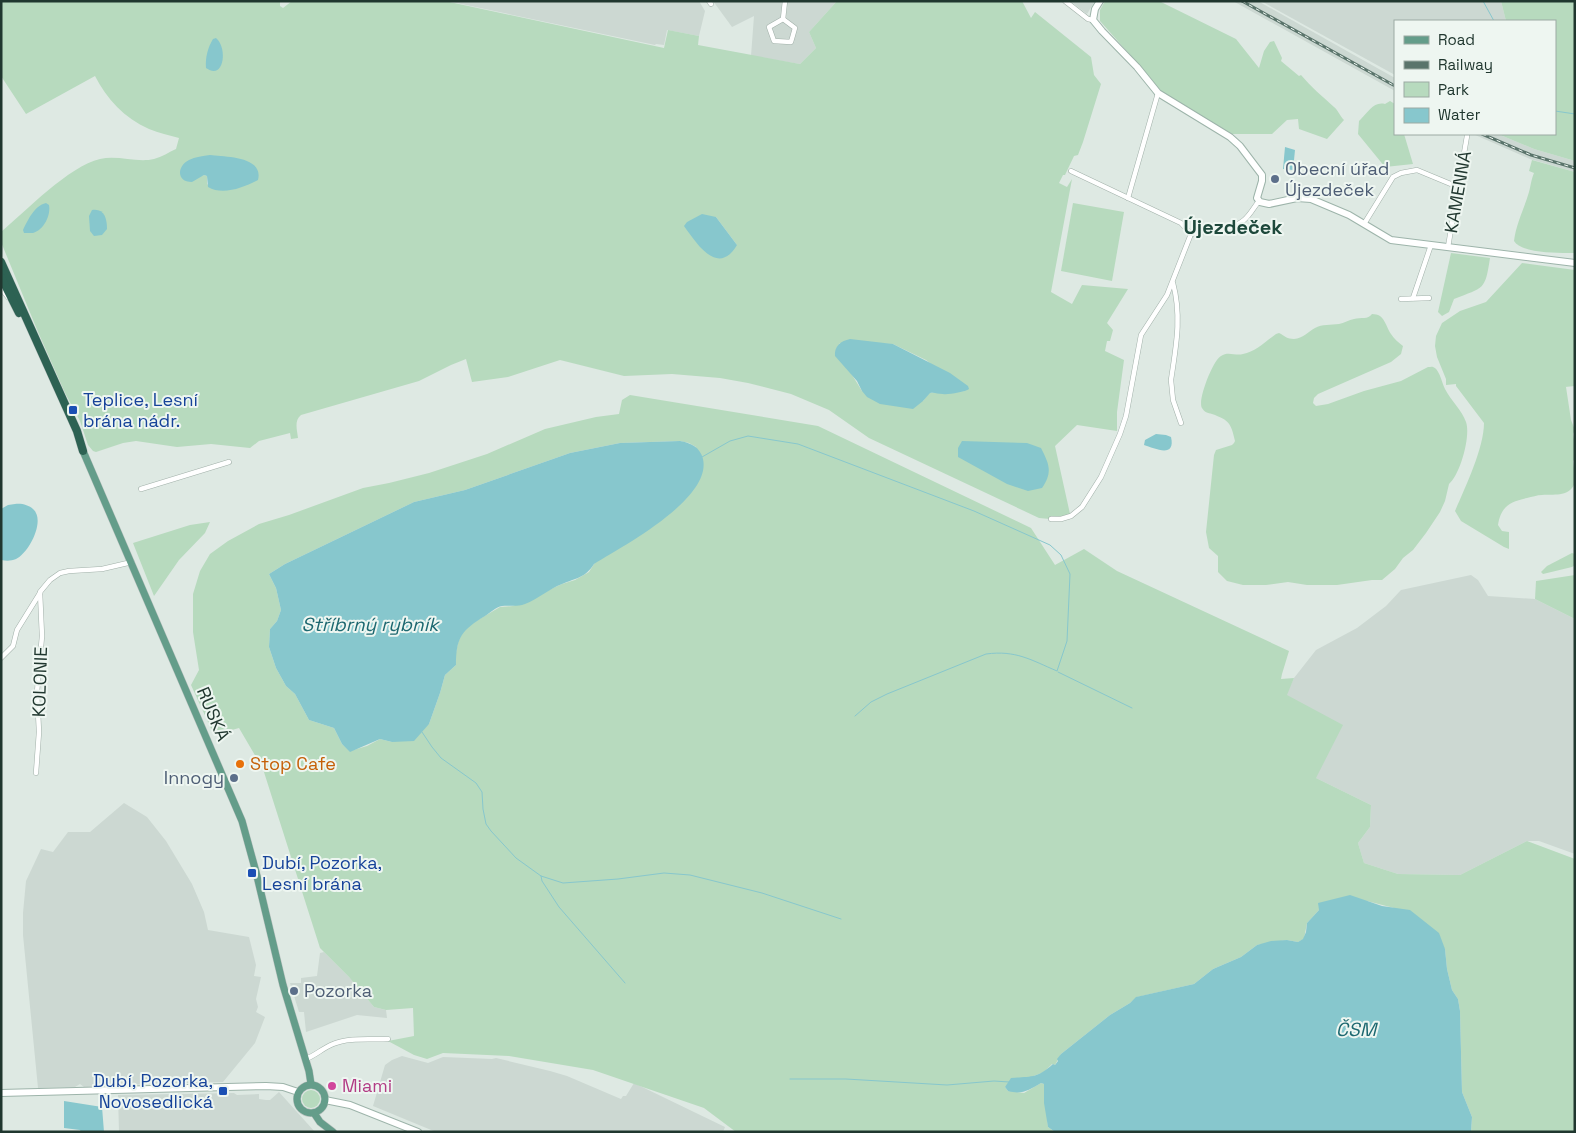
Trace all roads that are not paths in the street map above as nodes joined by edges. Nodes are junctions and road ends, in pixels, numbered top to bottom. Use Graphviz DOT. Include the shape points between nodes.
graph roads {
  1 [pos="786,1"];
  2 [pos="1065,1"];
  3 [pos="1100,1"];
  4 [pos="784,19"];
  5 [pos="1093,20"];
  6 [pos="1158,93"];
  7 [pos="1467,136"];
  8 [pos="1070,171"];
  9 [pos="1458,187"];
  10 [pos="1128,198"];
  11 [pos="1259,201"];
  12 [pos="1364,224"];
  13 [pos="1191,234"];
  14 [pos="1431,245"];
  15 [pos="1448,247"];
  16 [pos="1,262"];
  17 [pos="1575,263"];
  18 [pos="1,277"];
  19 [pos="1173,281"];
  20 [pos="1,288"];
  21 [pos="1413,298"];
  22 [pos="1429,298"];
  23 [pos="1401,300"];
  24 [pos="20,314"];
  25 [pos="1181,423"];
  26 [pos="83,451"];
  27 [pos="229,462"];
  28 [pos="141,488"];
  29 [pos="1051,519"];
  30 [pos="132,562"];
  31 [pos="40,592"];
  32 [pos="1,658"];
  33 [pos="36,773"];
  34 [pos="388,1039"];
  35 [pos="306,1059"];
  36 [pos="312,1084"];
  37 [pos="298,1092"];
  38 [pos="1,1093"];
  39 [pos="325,1100"];
  40 [pos="314,1113"];
  41 [pos="333,1132"];
  42 [pos="418,1132"];
  1 -- 4 [label="street"];
  2 -- 5 [label="street"];
  3 -- 5 [label="street"];
  4 -- 4 [label="street" via="769,27 774,41 790,42 795,28"];
  5 -- 6 [label="street"];
  6 -- 10 [label="street"];
  6 -- 11 [label="street" via="1240,146 1261,174"];
  7 -- 9 [label="street, KAMENNÁ"];
  8 -- 10 [label="street"];
  9 -- 12 [label="street" via="1417,170 1396,175"];
  9 -- 15 [label="street, KAMENNÁ"];
  10 -- 13 [label="street" via="1181,224"];
  11 -- 12 [label="street" via="1268,204 1302,198 1315,200"];
  11 -- 13 [label="street" via="1239,223"];
  12 -- 14 [label="street" via="1391,240"];
  13 -- 19 [label="street"];
  14 -- 15 [label="street"];
  14 -- 21 [label="street"];
  15 -- 17 [label="street"];
  16 -- 26 [label="highway"];
  18 -- 24 [label="highway"];
  19 -- 25 [label="street" via="1179,324 1171,380"];
  19 -- 29 [label="street" via="1168,295 1141,335 1126,416 1101,477 1082,507 1071,516"];
  20 -- 24 [label="street"];
  21 -- 22 [label="street"];
  21 -- 23 [label="street"];
  24 -- 26 [label="highway"];
  26 -- 30 [label="main road, RUSKÁ"];
  27 -- 28 [label="street"];
  30 -- 31 [label="street, KOLONIE" via="60,573"];
  30 -- 35 [label="main road, RUSKÁ" via="244,826 283,985"];
  31 -- 32 [label="street, KOLONIE" via="17,630 13,646"];
  31 -- 33 [label="street, KOLONIE" via="42,636 37,692"];
  34 -- 35 [label="street" via="334,1043"];
  35 -- 36 [label="main road, RUSKÁ"];
  36 -- 37 [label="main road" via="303,1086"];
  36 -- 39 [label="main road" via="322,1090"];
  37 -- 38 [label="street" via="285,1087 266,1086"];
  37 -- 40 [label="main road" via="296,1102 301,1110"];
  39 -- 40 [label="main road"];
  39 -- 42 [label="street" via="350,1105"];
  40 -- 41 [label="main road"];
}
